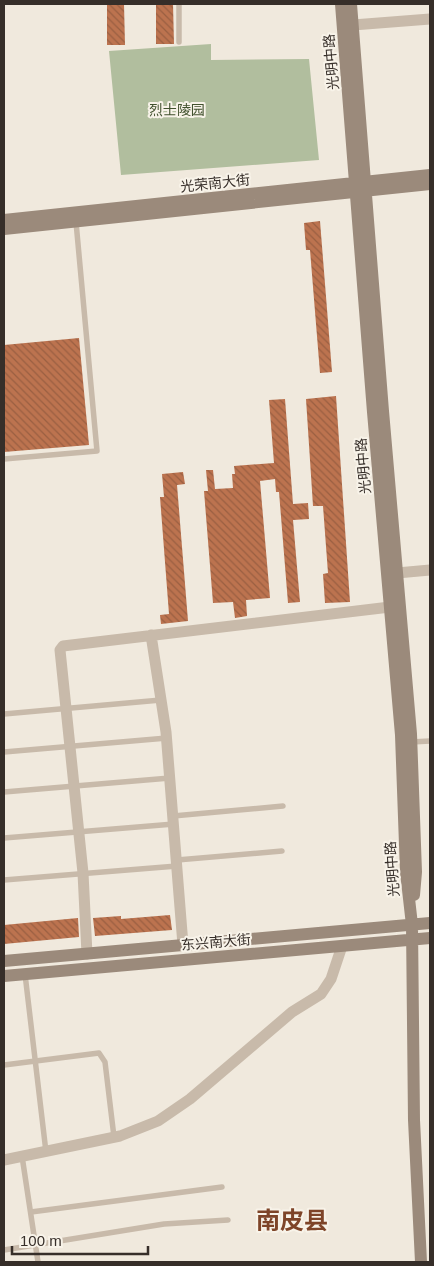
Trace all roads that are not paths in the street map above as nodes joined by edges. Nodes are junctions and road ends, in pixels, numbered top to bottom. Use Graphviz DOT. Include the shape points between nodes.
graph roads {
  1 [pos="179,4"];
  2 [pos="341,4"];
  3 [pos="351,4"];
  4 [pos="430,19"];
  5 [pos="353,25"];
  6 [pos="179,42"];
  7 [pos="430,175"];
  8 [pos="430,184"];
  9 [pos="360,187"];
  10 [pos="4,220"];
  11 [pos="76,222"];
  12 [pos="4,229"];
  13 [pos="4,459"];
  14 [pos="430,570"];
  15 [pos="397,573"];
  16 [pos="390,607"];
  17 [pos="151,635"];
  18 [pos="162,700"];
  19 [pos="66,709"];
  20 [pos="4,714"];
  21 [pos="167,738"];
  22 [pos="430,740"];
  23 [pos="411,742"];
  24 [pos="70,746"];
  25 [pos="4,752"];
  26 [pos="170,778"];
  27 [pos="74,786"];
  28 [pos="4,792"];
  29 [pos="283,806"];
  30 [pos="173,820"];
  31 [pos="79,831"];
  32 [pos="4,838"];
  33 [pos="282,851"];
  34 [pos="177,863"];
  35 [pos="83,874"];
  36 [pos="4,880"];
  37 [pos="430,924"];
  38 [pos="412,925"];
  39 [pos="430,938"];
  40 [pos="412,939"];
  41 [pos="183,945"];
  42 [pos="342,946"];
  43 [pos="87,954"];
  44 [pos="4,961"];
  45 [pos="25,974"];
  46 [pos="4,976"];
  47 [pos="35,1061"];
  48 [pos="4,1065"];
  49 [pos="114,1137"];
  50 [pos="46,1152"];
  51 [pos="22,1156"];
  52 [pos="4,1160"];
  53 [pos="222,1187"];
  54 [pos="31,1212"];
  55 [pos="228,1220"];
  56 [pos="36,1245"];
  57 [pos="4,1250"];
  58 [pos="424,1261"];
  59 [pos="38,1262"];
  1 -- 6 [label="lane"];
  2 -- 9 [label="main road, 光明中路"];
  3 -- 5 [label="main road, 光明中路"];
  4 -- 5 [label="street"];
  5 -- 9 [label="main road, 光明中路"];
  7 -- 9 [label="main road, 光荣南大街"];
  8 -- 9 [label="main road, 光荣南大街"];
  9 -- 10 [label="main road, 光荣南大街"];
  9 -- 11 [label="main road, 光荣南大街"];
  9 -- 15 [label="main road, 光明中路"];
  9 -- 16 [label="main road, 光明中路"];
  11 -- 12 [label="main road, 光荣南大街"];
  11 -- 13 [label="lane" via="97,451"];
  14 -- 15 [label="street"];
  15 -- 23 [label="main road, 光明中路"];
  16 -- 17 [label="street"];
  16 -- 38 [label="main road, 光明中路"];
  17 -- 18 [label="street"];
  17 -- 19 [label="street" via="63,646 60,650"];
  18 -- 19 [label="lane"];
  18 -- 21 [label="street"];
  19 -- 20 [label="lane"];
  19 -- 24 [label="street"];
  21 -- 24 [label="lane"];
  21 -- 26 [label="street"];
  22 -- 23 [label="lane"];
  23 -- 38 [label="main road, 光明中路" via="416,872"];
  24 -- 25 [label="lane"];
  24 -- 27 [label="street"];
  26 -- 27 [label="lane"];
  26 -- 30 [label="street"];
  27 -- 28 [label="lane"];
  27 -- 31 [label="street"];
  29 -- 30 [label="lane"];
  30 -- 31 [label="lane"];
  30 -- 34 [label="street"];
  31 -- 32 [label="lane"];
  31 -- 35 [label="street"];
  33 -- 34 [label="lane"];
  34 -- 35 [label="lane"];
  34 -- 41 [label="street"];
  35 -- 36 [label="lane"];
  35 -- 43 [label="street"];
  37 -- 38 [label="main road, 东兴南大街"];
  38 -- 40 [label="main road, 光明中路"];
  38 -- 41 [label="main road, 东兴南大街"];
  39 -- 40 [label="main road, 东兴南大街"];
  40 -- 42 [label="main road, 东兴南大街"];
  40 -- 58 [label="main road, 光明中路" via="414,1120"];
  41 -- 43 [label="main road, 东兴南大街"];
  42 -- 45 [label="main road, 东兴南大街"];
  42 -- 49 [label="street" via="331,979 321,994 292,1012 182,1105 158,1121"];
  43 -- 44 [label="main road, 东兴南大街"];
  45 -- 46 [label="main road, 东兴南大街"];
  45 -- 47 [label="lane"];
  47 -- 48 [label="lane"];
  47 -- 49 [label="lane" via="99,1053 105,1062"];
  47 -- 50 [label="lane"];
  49 -- 50 [label="street"];
  50 -- 51 [label="street"];
  51 -- 52 [label="street"];
  51 -- 54 [label="lane"];
  53 -- 54 [label="lane"];
  54 -- 56 [label="lane"];
  55 -- 56 [label="lane" via="164,1224"];
  56 -- 57 [label="lane"];
  56 -- 59 [label="lane"];
}
